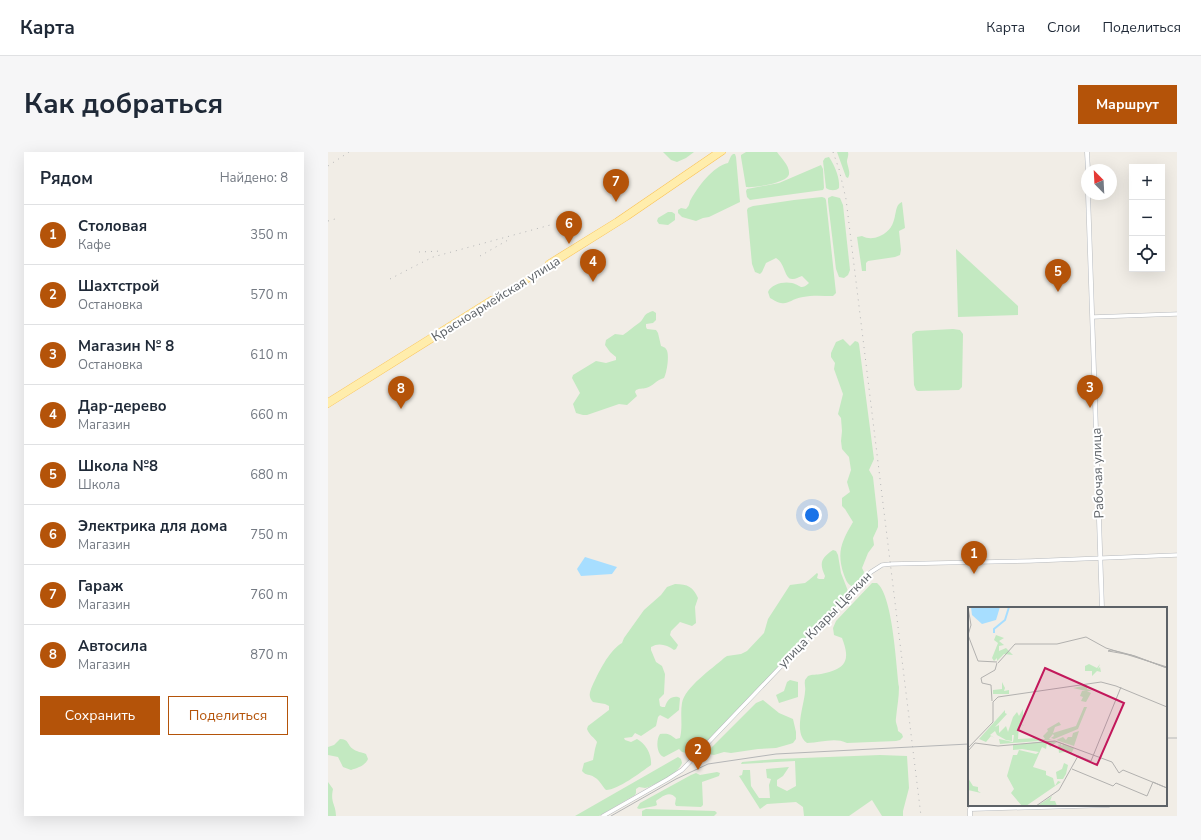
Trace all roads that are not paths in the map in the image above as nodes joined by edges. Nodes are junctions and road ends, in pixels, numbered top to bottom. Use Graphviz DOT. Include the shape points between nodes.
graph roads {
  1 [pos="717,152"];
  2 [pos="724,152"];
  3 [pos="1087,152"];
  4 [pos="1088,164"];
  5 [pos="1088,200"];
  6 [pos="1177,314"];
  7 [pos="1092,317"];
  8 [pos="328,401"];
  9 [pos="328,405"];
  10 [pos="1177,555"];
  11 [pos="1101,558"];
  12 [pos="1102,607"];
  13 [pos="1081,806"];
  14 [pos="603,816"];
  15 [pos="970,816"];
  1 -- 8 [label="main road, Красноармейская улица" via="616,221"];
  2 -- 9 [label="main road, Красноармейская улица" via="628,217"];
  3 -- 4 [label="main road"];
  5 -- 7 [label="main road, Рабочая улица"];
  6 -- 7 [label="street"];
  7 -- 11 [label="main road, Рабочая улица"];
  10 -- 11 [label="street, улица Клары Цеткин"];
  11 -- 12 [label="main road, Рабочая улица"];
  11 -- 14 [label="street, улица Клары Цеткин" via="879,566 682,770"];
  13 -- 15 [label="main road" via="970,810"];
}
